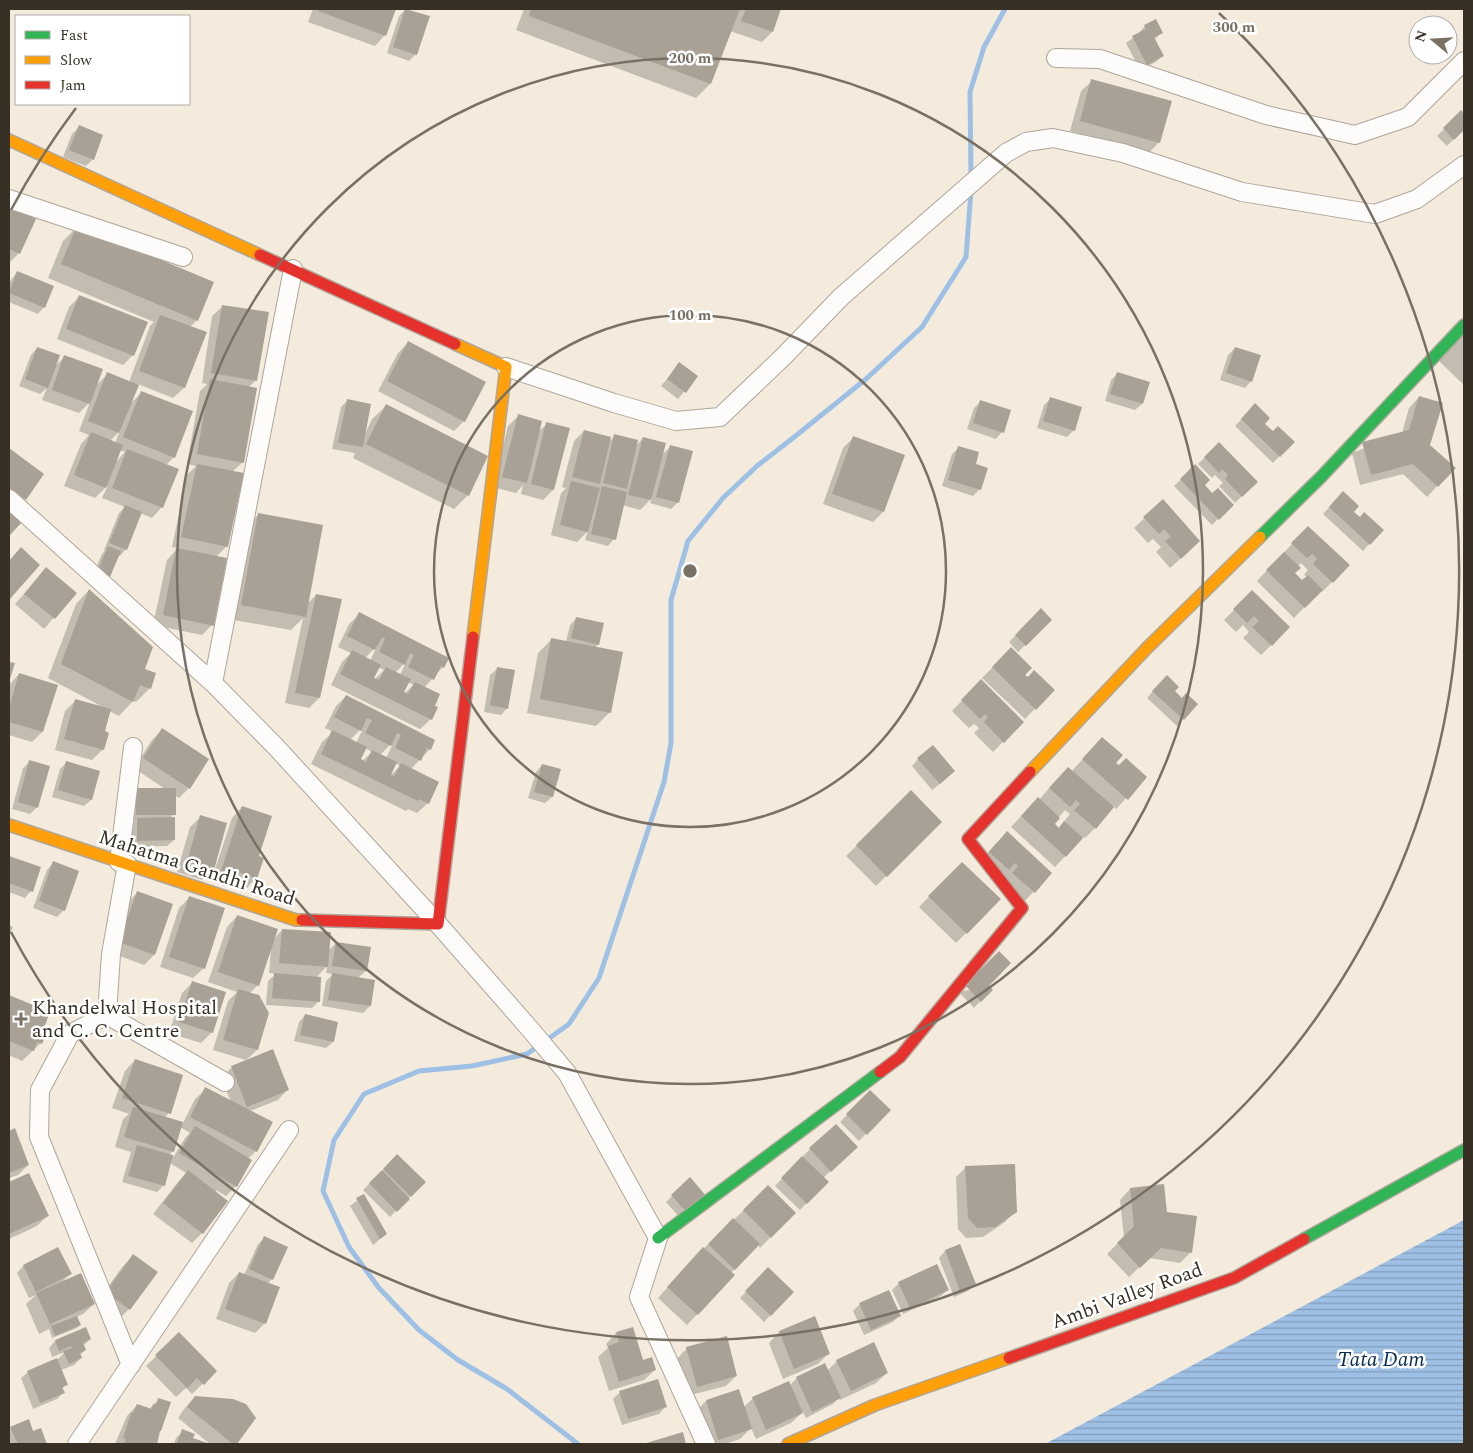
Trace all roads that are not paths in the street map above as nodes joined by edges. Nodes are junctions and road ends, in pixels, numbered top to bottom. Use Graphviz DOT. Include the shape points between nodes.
graph roads {
  1 [pos="1056,58"];
  2 [pos="1464,61"];
  3 [pos="9,140"];
  4 [pos="1464,165"];
  5 [pos="9,198"];
  6 [pos="183,257"];
  7 [pos="293,269"];
  8 [pos="1464,325"];
  9 [pos="506,366"];
  10 [pos="9,499"];
  11 [pos="213,682"];
  12 [pos="134,747"];
  13 [pos="9,825"];
  14 [pos="123,863"];
  15 [pos="438,924"];
  16 [pos="107,1015"];
  17 [pos="225,1082"];
  18 [pos="289,1130"];
  19 [pos="1464,1150"];
  20 [pos="658,1238"];
  21 [pos="131,1365"];
  22 [pos="77,1444"];
  23 [pos="706,1444"];
  24 [pos="788,1444"];
  1 -- 2 [label="street" via="1100,59 1266,115 1355,135 1408,117"];
  3 -- 7 [label="street"];
  4 -- 9 [label="street" via="1418,199 1375,214 1242,192 1123,153 1053,138 1026,142 1006,153 841,297 720,418 676,421"];
  5 -- 6 [label="street"];
  7 -- 9 [label="street"];
  7 -- 11 [label="street"];
  8 -- 20 [label="street" via="1321,477 1147,648 968,839 1022,908 900,1058"];
  9 -- 15 [label="street"];
  10 -- 11 [label="street"];
  11 -- 15 [label="street"];
  12 -- 14 [label="street"];
  13 -- 14 [label="street, Mahatma Gandhi Road"];
  14 -- 15 [label="street, Mahatma Gandhi Road" via="296,920"];
  14 -- 16 [label="street"];
  15 -- 20 [label="street" via="567,1073"];
  16 -- 17 [label="street"];
  16 -- 21 [label="street" via="70,1034 40,1090 39,1137"];
  18 -- 21 [label="street"];
  19 -- 24 [label="street, Ambi Valley Road" via="1234,1278 875,1405"];
  20 -- 23 [label="street" via="639,1297"];
  21 -- 22 [label="street"];
}
